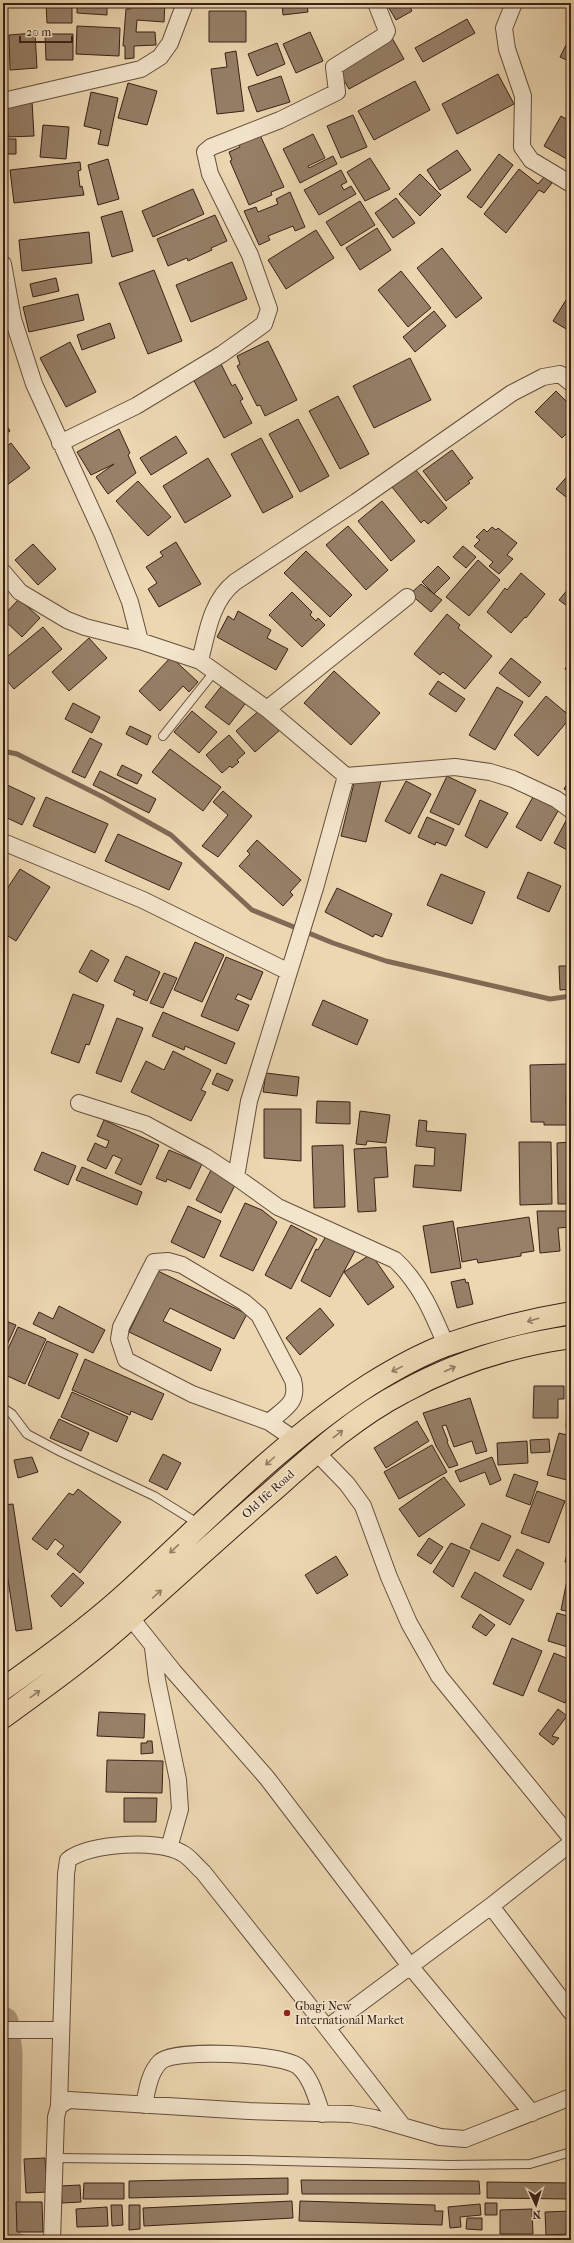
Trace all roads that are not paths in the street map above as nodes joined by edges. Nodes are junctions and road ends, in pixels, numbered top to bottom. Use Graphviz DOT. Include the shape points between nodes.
graph roads {
  1 [pos="185,3"];
  2 [pos="376,3"];
  3 [pos="514,3"];
  4 [pos="3,101"];
  5 [pos="571,184"];
  6 [pos="3,264"];
  7 [pos="571,383"];
  8 [pos="60,443"];
  9 [pos="3,572"];
  10 [pos="407,596"];
  11 [pos="140,641"];
  12 [pos="200,662"];
  13 [pos="214,672"];
  14 [pos="267,709"];
  15 [pos="163,736"];
  16 [pos="346,776"];
  17 [pos="571,810"];
  18 [pos="3,842"];
  19 [pos="288,971"];
  20 [pos="79,1103"];
  21 [pos="236,1177"];
  22 [pos="571,1313"];
  23 [pos="571,1337"];
  24 [pos="446,1345"];
  25 [pos="3,1408"];
  26 [pos="269,1422"];
  27 [pos="294,1439"];
  28 [pos="316,1452"];
  29 [pos="200,1524"];
  30 [pos="131,1618"];
  31 [pos="153,1648"];
  32 [pos="3,1689"];
  33 [pos="3,1717"];
  34 [pos="571,1838"];
  35 [pos="571,1843"];
  36 [pos="170,1848"];
  37 [pos="491,1906"];
  38 [pos="410,1966"];
  39 [pos="571,2012"];
  40 [pos="327,2028"];
  41 [pos="3,2030"];
  42 [pos="56,2030"];
  43 [pos="571,2097"];
  44 [pos="144,2105"];
  45 [pos="59,2106"];
  46 [pos="532,2113"];
  47 [pos="322,2114"];
  48 [pos="402,2126"];
  49 [pos="571,2152"];
  50 [pos="54,2158"];
  51 [pos="52,2240"];
  1 -- 4 [label="street" via="164,52 141,69"];
  2 -- 8 [label="street" via="387,31 385,35 334,67 336,92 280,120 211,147 205,152 210,174 250,255 269,309 264,324 222,354 136,406"];
  3 -- 5 [label="street" via="504,28 507,49 523,96 522,147 531,160"];
  6 -- 8 [label="street" via="13,319 34,384"];
  7 -- 12 [label="street" via="560,374 543,377 512,393 356,502 235,582 224,591 214,610"];
  8 -- 11 [label="street" via="77,473 103,535 130,602"];
  9 -- 11 [label="street" via="20,592 67,620"];
  10 -- 14 [label="street"];
  11 -- 12 [label="street"];
  12 -- 13 [label="street"];
  13 -- 14 [label="street"];
  13 -- 15 [label="lane"];
  14 -- 16 [label="street"];
  16 -- 17 [label="street" via="455,767 490,772 513,779 556,799"];
  16 -- 19 [label="street" via="315,888"];
  18 -- 19 [label="street" via="144,900"];
  19 -- 21 [label="street" via="249,1101"];
  20 -- 21 [label="street" via="145,1124 206,1157"];
  21 -- 24 [label="street" via="278,1207 395,1260 410,1273"];
  22 -- 24 [label="main road, Old Ife Road, one-way" via="539,1319"];
  28 -- 23 [label="main road, Old Ife Road, one-way" via="353,1423 402,1392 454,1367 544,1341"];
  24 -- 27 [label="main road, Old Ife Road, one-way" via="392,1371 341,1403"];
  25 -- 29 [label="lane" via="12,1414 27,1434 154,1496"];
  26 -- 26 [label="street" via="292,1402 295,1389 293,1380 258,1315 244,1302 182,1265 168,1261 154,1262 121,1327 119,1339 126,1360 192,1394"];
  26 -- 27 [label="street"];
  27 -- 29 [label="main road, Old Ife Road, one-way"];
  30 -- 28 [label="main road, Old Ife Road, one-way"];
  28 -- 34 [label="street" via="347,1484 363,1506 409,1623 439,1676"];
  29 -- 32 [label="main road, Old Ife Road, one-way" via="118,1601"];
  30 -- 31 [label="street"];
  33 -- 30 [label="main road, Old Ife Road, one-way" via="68,1670"];
  31 -- 36 [label="street" via="157,1680 178,1780 180,1808"];
  31 -- 38 [label="street" via="267,1778"];
  35 -- 37 [label="street"];
  36 -- 40 [label="street" via="183,1853 203,1872"];
  36 -- 42 [label="street" via="156,1845 108,1846 76,1853 68,1860"];
  37 -- 38 [label="street"];
  37 -- 39 [label="street"];
  38 -- 40 [label="street"];
  38 -- 46 [label="street"];
  40 -- 48 [label="street"];
  41 -- 42 [label="street"];
  42 -- 45 [label="street"];
  43 -- 46 [label="street"];
  44 -- 45 [label="street" via="69,2100"];
  44 -- 47 [label="street"];
  44 -- 47 [label="street" via="151,2076 160,2061 180,2055 231,2054 281,2059 298,2066 308,2079"];
  45 -- 50 [label="street"];
  46 -- 48 [label="street" via="465,2140 440,2137"];
  47 -- 48 [label="street" via="351,2114"];
  49 -- 50 [label="lane" via="530,2164 450,2165"];
  50 -- 51 [label="street"];
}
